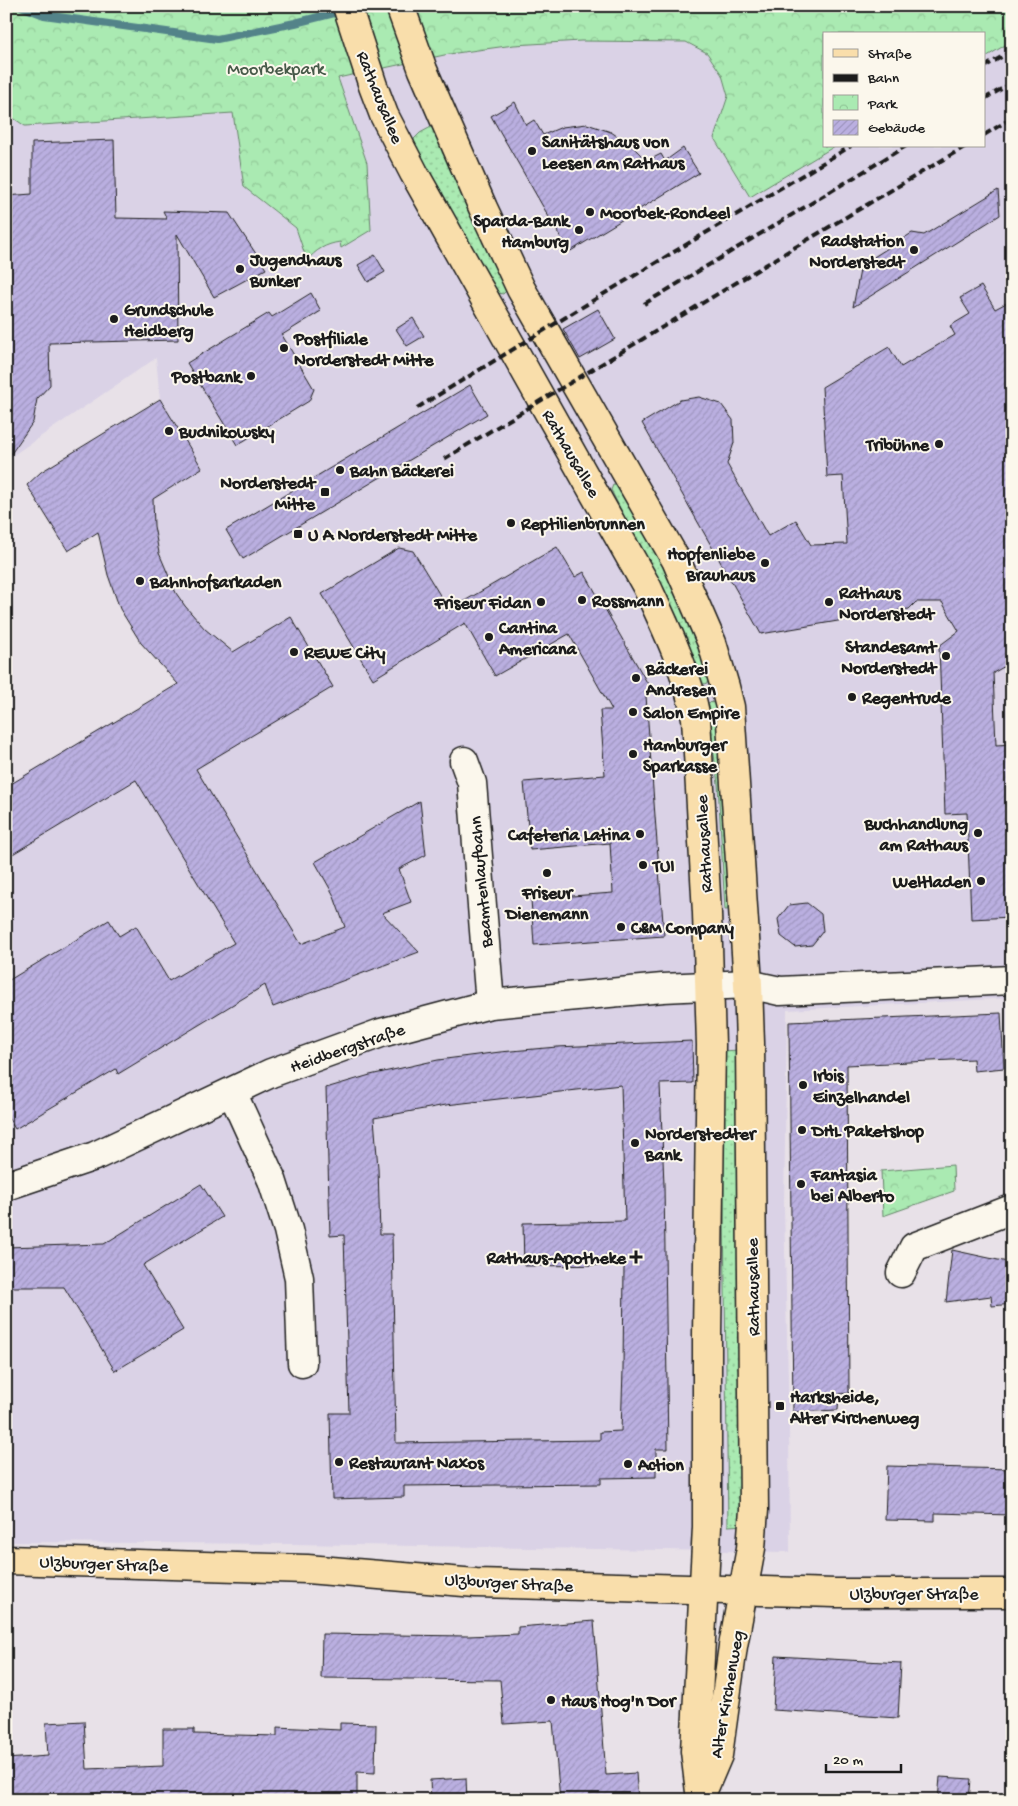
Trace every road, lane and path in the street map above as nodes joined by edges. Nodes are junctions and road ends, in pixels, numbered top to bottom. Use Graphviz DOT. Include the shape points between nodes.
graph roads {
  1 [pos="347,6"];
  2 [pos="400,6"];
  3 [pos="464,761"];
  4 [pos="1012,980"];
  5 [pos="748,984"];
  6 [pos="709,986"];
  7 [pos="490,1004"];
  8 [pos="232,1092"];
  9 [pos="6,1186"];
  10 [pos="1012,1209"];
  11 [pos="901,1273"];
  12 [pos="302,1364"];
  13 [pos="6,1560"];
  14 [pos="702,1589"];
  15 [pos="744,1590"];
  16 [pos="1012,1593"];
  17 [pos="701,1797"];
  1 -- 6 [label="main road, Rathausallee" via="384,115 647,587 678,656 696,718 708,913"];
  2 -- 5 [label="main road, Rathausallee" via="423,70 521,289 676,560 712,643 730,707"];
  3 -- 7 [label="street, Beamtenlaufbahn" via="472,783"];
  4 -- 5 [label="street" via="780,991"];
  5 -- 6 [label="street"];
  5 -- 15 [label="main road, Rathausallee" via="754,1510"];
  6 -- 7 [label="street, Heidbergstraße"];
  6 -- 14 [label="main road, Rathausallee" via="707,1527"];
  7 -- 8 [label="street, Heidbergstraße" via="381,1033 271,1073"];
  8 -- 9 [label="street, Heidbergstraße" via="95,1156"];
  8 -- 12 [label="street" via="272,1180 288,1230 299,1278"];
  10 -- 11 [label="street" via="914,1247"];
  13 -- 14 [label="main road, Ulzburger Straße" via="307,1570 476,1583"];
  14 -- 15 [label="main road, Ulzburger Straße"];
  14 -- 17 [label="main road, Alter Kirchenweg" via="695,1751"];
  15 -- 16 [label="main road, Ulzburger Straße"];
  15 -- 17 [label="main road, Alter Kirchenweg" via="718,1755"];
}
